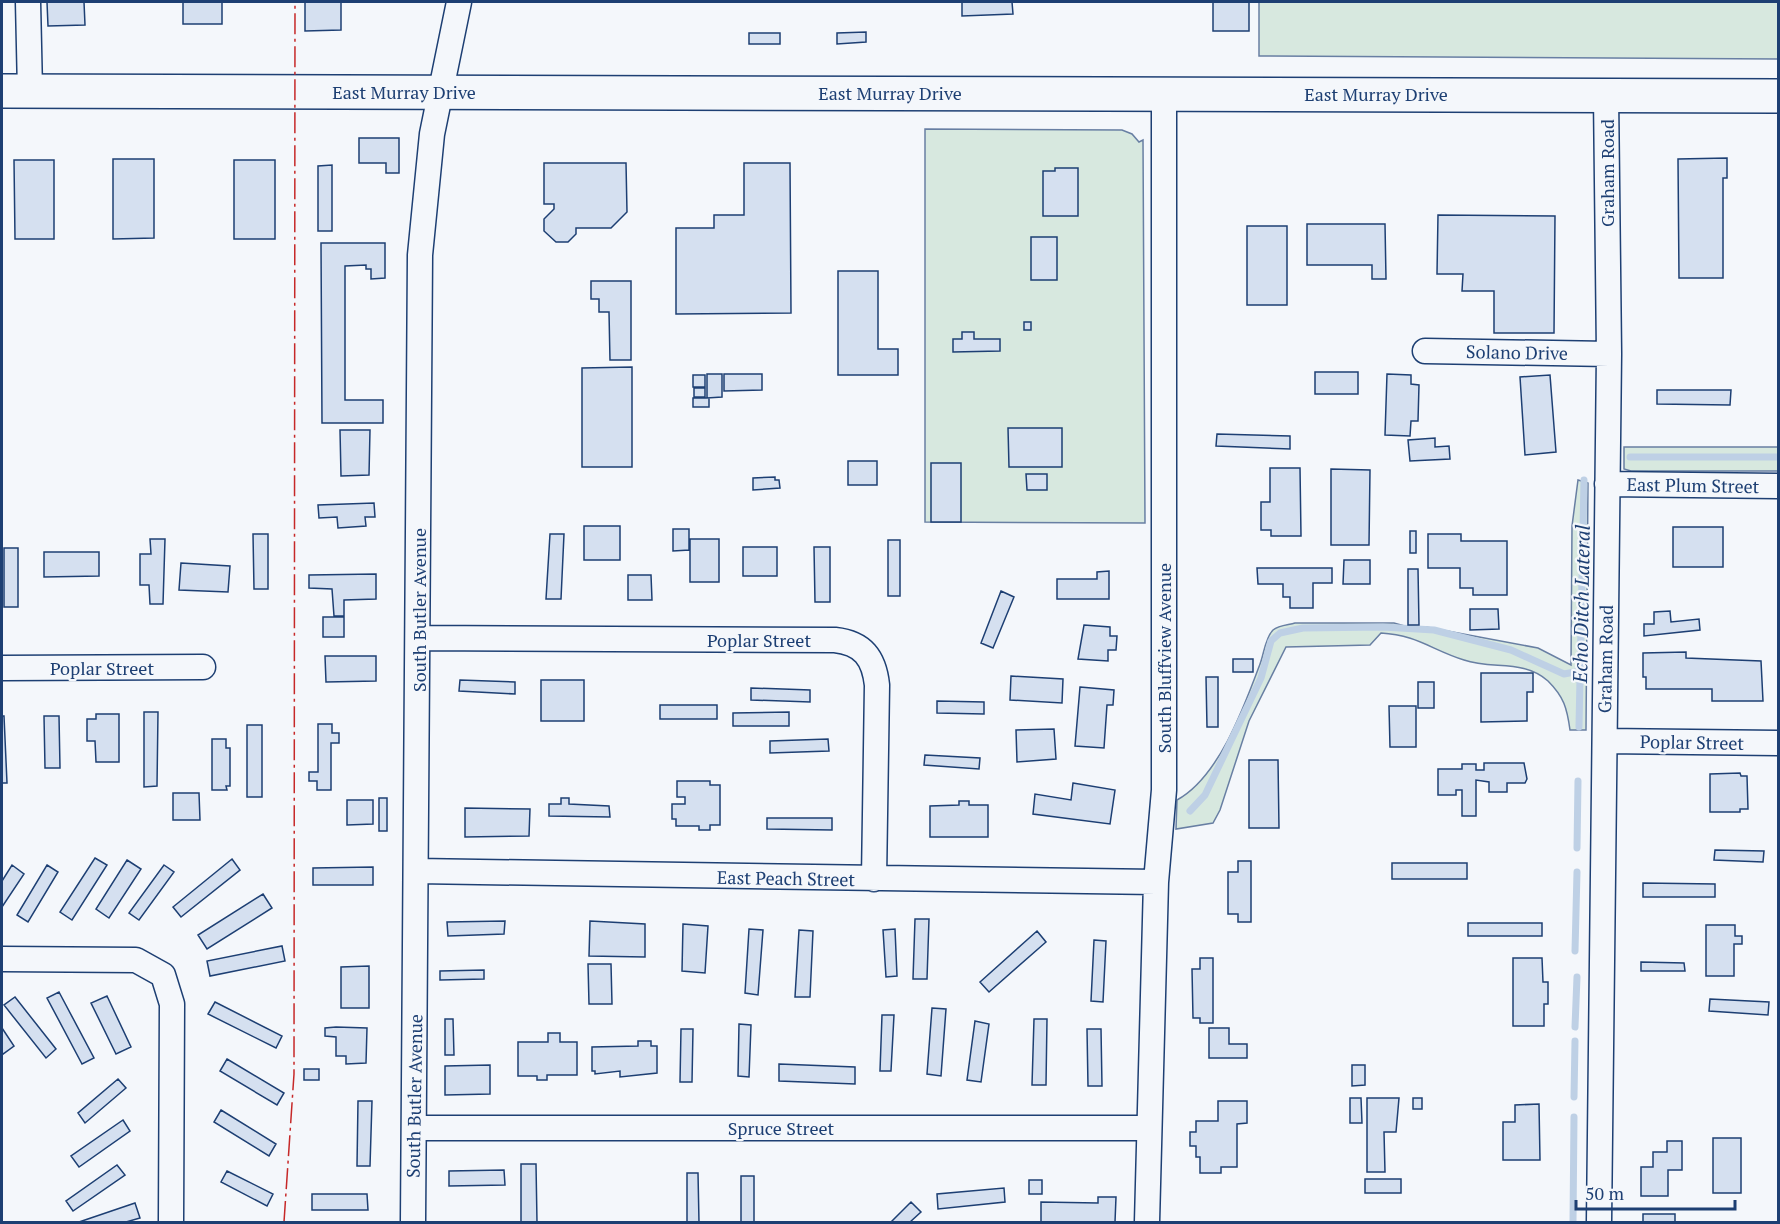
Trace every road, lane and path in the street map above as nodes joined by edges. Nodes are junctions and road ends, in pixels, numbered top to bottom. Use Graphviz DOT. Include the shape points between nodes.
graph roads {
  1 [pos="28,2"];
  2 [pos="459,2"];
  3 [pos="16,91"];
  4 [pos="439,92"];
  5 [pos="1164,94"];
  6 [pos="1606,95"];
  7 [pos="1779,96"];
  8 [pos="1425,351"];
  9 [pos="1608,354"];
  10 [pos="1607,484"];
  11 [pos="1779,486"];
  12 [pos="419,638"];
  13 [pos="203,667"];
  14 [pos="2,668"];
  15 [pos="1605,741"];
  16 [pos="1779,743"];
  17 [pos="417,871"];
  18 [pos="874,879"];
  19 [pos="1156,882"];
  20 [pos="2,959"];
  21 [pos="414,1128"];
  22 [pos="1148,1128"];
  23 [pos="171,1222"];
  24 [pos="413,1222"];
  25 [pos="1148,1222"];
  26 [pos="1599,1222"];
  1 -- 3 [label="street"];
  2 -- 4 [label="street, South Butler Avenue"];
  3 -- 4 [label="highway, East Murray Drive"];
  4 -- 5 [label="highway, East Murray Drive"];
  4 -- 12 [label="street, South Butler Avenue" via="420,255"];
  5 -- 6 [label="highway, East Murray Drive"];
  5 -- 19 [label="street, South Bluffview Avenue" via="1164,790"];
  6 -- 7 [label="highway, East Murray Drive"];
  6 -- 9 [label="street, Graham Road"];
  8 -- 9 [label="street, Solano Drive"];
  9 -- 10 [label="street, Graham Road"];
  10 -- 11 [label="street, East Plum Street"];
  10 -- 15 [label="street, Graham Road"];
  12 -- 17 [label="street, South Butler Avenue"];
  12 -- 18 [label="street, Poplar Street" via="835,640 857,645 873,663 877,685"];
  13 -- 14 [label="street, Poplar Street"];
  15 -- 16 [label="street, Poplar Street"];
  15 -- 26 [label="street, Graham Road"];
  17 -- 18 [label="street, East Peach Street"];
  17 -- 21 [label="street, South Butler Avenue"];
  18 -- 19 [label="street, East Peach Street"];
  19 -- 22 [label="street, South Bluffview Avenue"];
  20 -- 23 [label="street" via="136,960 163,975 172,1004"];
  21 -- 22 [label="street, Spruce Street"];
  21 -- 24 [label="street, South Butler Avenue"];
  22 -- 25 [label="street, South Bluffview Avenue"];
}
